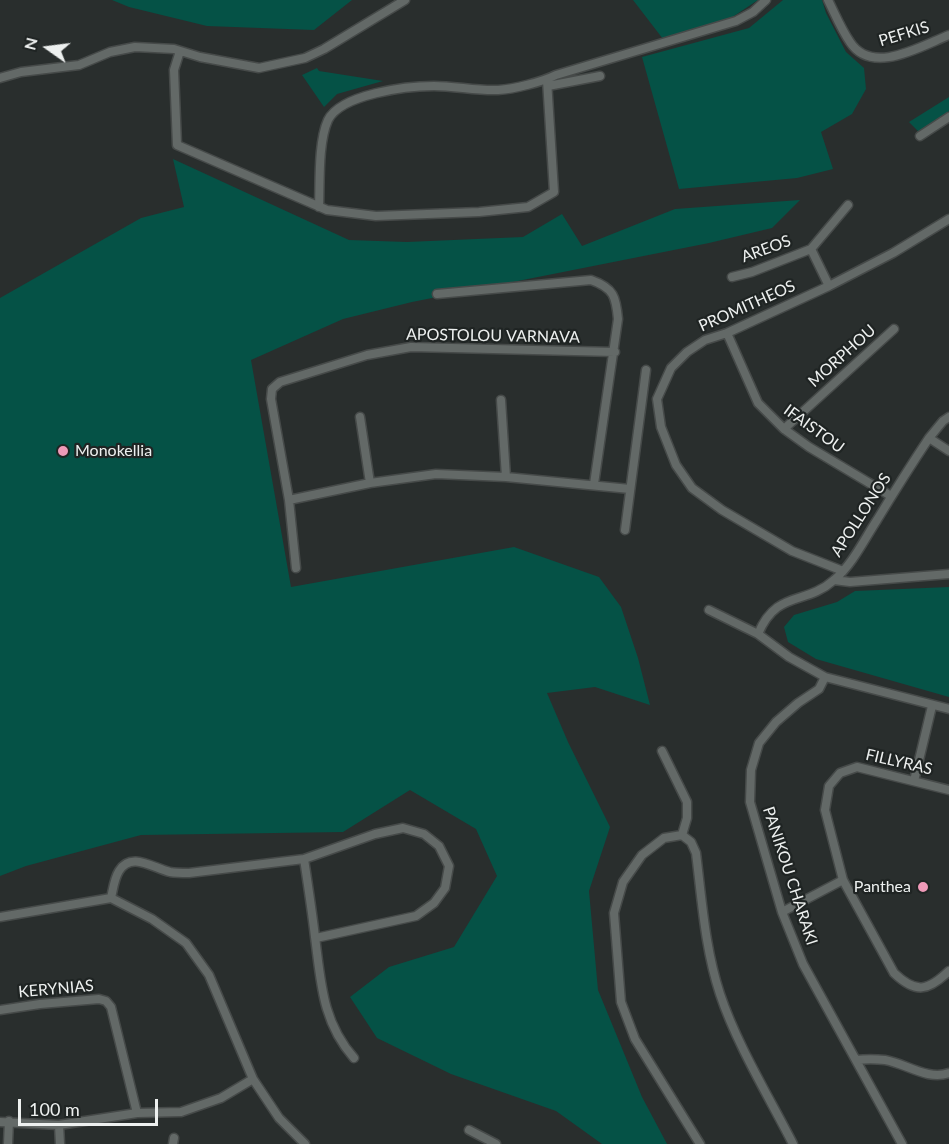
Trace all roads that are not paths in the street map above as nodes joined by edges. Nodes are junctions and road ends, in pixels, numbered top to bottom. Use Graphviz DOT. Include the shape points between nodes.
graph roads {
  1 [pos="405,0"];
  2 [pos="766,0"];
  3 [pos="828,0"];
  4 [pos="949,35"];
  5 [pos="180,51"];
  6 [pos="600,76"];
  7 [pos="0,78"];
  8 [pos="548,83"];
  9 [pos="949,117"];
  10 [pos="920,136"];
  11 [pos="848,205"];
  12 [pos="319,207"];
  13 [pos="949,219"];
  14 [pos="811,249"];
  15 [pos="732,277"];
  16 [pos="829,286"];
  17 [pos="437,294"];
  18 [pos="894,329"];
  19 [pos="727,333"];
  20 [pos="615,352"];
  21 [pos="646,370"];
  22 [pos="641,396"];
  23 [pos="657,399"];
  24 [pos="501,400"];
  25 [pos="360,417"];
  26 [pos="949,417"];
  27 [pos="784,429"];
  28 [pos="929,438"];
  29 [pos="949,451"];
  30 [pos="506,477"];
  31 [pos="370,483"];
  32 [pos="594,484"];
  33 [pos="630,489"];
  34 [pos="891,496"];
  35 [pos="289,500"];
  36 [pos="626,530"];
  37 [pos="296,568"];
  38 [pos="843,571"];
  39 [pos="949,574"];
  40 [pos="834,580"];
  41 [pos="709,610"];
  42 [pos="758,634"];
  43 [pos="825,677"];
  44 [pos="932,706"];
  45 [pos="949,710"];
  46 [pos="662,751"];
  47 [pos="914,781"];
  48 [pos="949,790"];
  49 [pos="682,835"];
  50 [pos="304,859"];
  51 [pos="843,880"];
  52 [pos="111,898"];
  53 [pos="782,912"];
  54 [pos="0,917"];
  55 [pos="316,938"];
  56 [pos="949,971"];
  57 [pos="0,1010"];
  58 [pos="354,1058"];
  59 [pos="856,1060"];
  60 [pos="949,1073"];
  61 [pos="253,1079"];
  62 [pos="137,1113"];
  63 [pos="4,1121"];
  64 [pos="59,1125"];
  65 [pos="469,1130"];
  66 [pos="8,1144"];
  67 [pos="60,1144"];
  68 [pos="305,1144"];
  69 [pos="496,1144"];
  70 [pos="700,1144"];
  71 [pos="793,1144"];
  72 [pos="902,1144"];
  1 -- 5 [label="street" via="324,49 279,64 259,68"];
  2 -- 8 [label="street" via="736,21 556,75"];
  3 -- 4 [label="street, PEFKIS" via="851,44 866,57 885,59"];
  5 -- 7 [label="street" via="135,48 110,52 79,64"];
  5 -- 12 [label="street" via="174,70 177,145"];
  6 -- 8 [label="street"];
  8 -- 12 [label="street" via="499,90 432,86 391,90 345,103 329,119 323,141"];
  8 -- 12 [label="street" via="554,192 528,207 376,216"];
  9 -- 10 [label="street"];
  11 -- 14 [label="street, AREOS"];
  13 -- 16 [label="street, PROMITHEOS"];
  14 -- 15 [label="street, AREOS"];
  14 -- 16 [label="street, AREOS"];
  16 -- 19 [label="street, PROMITHEOS"];
  17 -- 20 [label="street" via="591,280 605,285 616,299"];
  18 -- 27 [label="street, MORPHOU"];
  19 -- 23 [label="street, PROMITHEOS" via="705,340 687,352 671,368"];
  19 -- 27 [label="street, IFAISTOU" via="758,403"];
  20 -- 32 [label="street"];
  20 -- 35 [label="street, APOSTOLOU VARNAVA" via="411,347 367,355 280,382 272,389 271,399"];
  21 -- 22 [label="street"];
  22 -- 23 [label="street"];
  22 -- 33 [label="street"];
  23 -- 38 [label="street" via="661,427 676,465 692,488 792,551"];
  24 -- 30 [label="street"];
  25 -- 31 [label="street"];
  26 -- 28 [label="street, APOLLONOS"];
  27 -- 34 [label="street, IFAISTOU"];
  28 -- 29 [label="street"];
  28 -- 34 [label="street, APOLLONOS"];
  30 -- 31 [label="street" via="436,474"];
  30 -- 32 [label="street"];
  31 -- 35 [label="street"];
  32 -- 33 [label="street"];
  33 -- 36 [label="street"];
  34 -- 38 [label="street, APOLLONOS"];
  35 -- 37 [label="street, APOSTOLOU VARNAVA"];
  38 -- 40 [label="street, APOLLONOS"];
  39 -- 40 [label="street"];
  40 -- 42 [label="street, APOLLONOS" via="777,606"];
  41 -- 42 [label="street"];
  42 -- 43 [label="street"];
  43 -- 44 [label="street"];
  43 -- 53 [label="street, PANIKOU CHARAKI" via="819,689 776,722 759,743 751,770 750,802"];
  44 -- 45 [label="street"];
  44 -- 47 [label="street"];
  46 -- 49 [label="street" via="687,802"];
  47 -- 48 [label="street, FILLYRAS"];
  47 -- 51 [label="street, FILLYRAS" via="857,766 840,773 829,786 825,810"];
  49 -- 70 [label="street" via="664,838 642,855 623,882 614,913 621,1002 635,1039"];
  49 -- 71 [label="street" via="696,853 707,945 721,995"];
  50 -- 52 [label="street" via="189,873 170,872 133,861 117,873"];
  50 -- 55 [label="street"];
  50 -- 55 [label="street" via="403,828 424,834 439,846 449,866 445,888 434,903 416,916"];
  51 -- 53 [label="street"];
  51 -- 56 [label="street, FILLYRAS" via="894,973 907,985 923,989"];
  52 -- 54 [label="street"];
  52 -- 61 [label="street" via="152,919 186,943 209,975"];
  53 -- 59 [label="street, PANIKOU CHARAKI" via="802,964"];
  55 -- 58 [label="street" via="327,1011 342,1044"];
  57 -- 62 [label="street, KERYNIAS" via="90,999 106,1001 111,1007"];
  59 -- 60 [label="street" via="887,1060 925,1074"];
  59 -- 72 [label="street, PANIKOU CHARAKI"];
  61 -- 62 [label="street" via="221,1098 181,1112"];
  61 -- 68 [label="street" via="279,1118"];
  62 -- 64 [label="street"];
  63 -- 64 [label="street"];
  63 -- 66 [label="street"];
  64 -- 67 [label="street"];
  65 -- 69 [label="street"];
}
